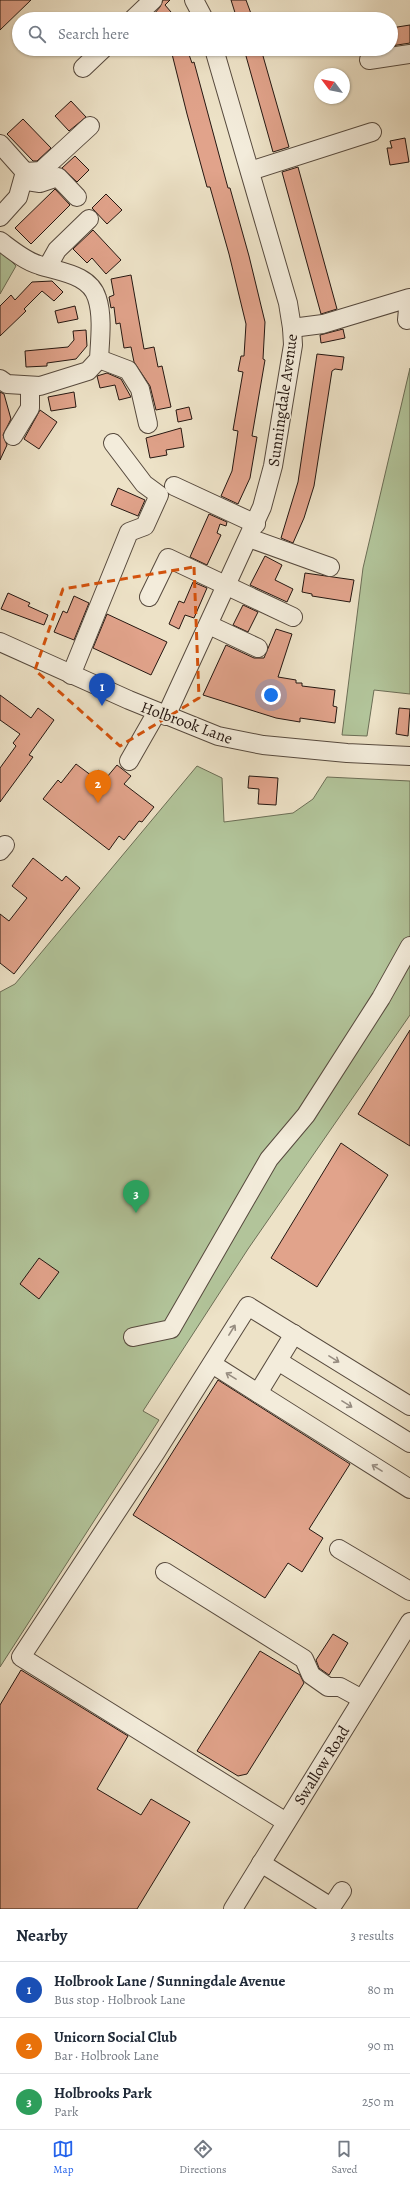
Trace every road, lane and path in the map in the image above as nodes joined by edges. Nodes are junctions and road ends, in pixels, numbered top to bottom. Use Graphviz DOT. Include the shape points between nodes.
graph roads {
  1 [pos="153,0"];
  2 [pos="194,0"];
  3 [pos="140,12"];
  4 [pos="200,12"];
  5 [pos="410,54"];
  6 [pos="96,56"];
  7 [pos="216,56"];
  8 [pos="396,56"];
  9 [pos="398,56"];
  10 [pos="369,60"];
  11 [pos="83,68"];
  12 [pos="90,126"];
  13 [pos="372,132"];
  14 [pos="0,144"];
  15 [pos="250,171"];
  16 [pos="24,176"];
  17 [pos="77,197"];
  18 [pos="0,217"];
  19 [pos="89,218"];
  20 [pos="0,241"];
  21 [pos="48,266"];
  22 [pos="407,320"];
  23 [pos="292,328"];
  24 [pos="99,359"];
  25 [pos="0,379"];
  26 [pos="30,387"];
  27 [pos="148,424"];
  28 [pos="13,436"];
  29 [pos="113,443"];
  30 [pos="174,486"];
  31 [pos="253,531"];
  32 [pos="330,567"];
  33 [pos="228,585"];
  34 [pos="149,597"];
  35 [pos="292,617"];
  36 [pos="209,625"];
  37 [pos="0,642"];
  38 [pos="258,648"];
  39 [pos="71,675"];
  40 [pos="162,714"];
  41 [pos="410,756"];
  42 [pos="129,761"];
  43 [pos="410,946"];
  44 [pos="294,1334"];
  45 [pos="133,1337"];
  46 [pos="278,1361"];
  47 [pos="212,1364"];
  48 [pos="258,1393"];
  49 [pos="410,1406"];
  50 [pos="410,1443"];
  51 [pos="410,1489"];
  52 [pos="339,1549"];
  53 [pos="165,1572"];
  54 [pos="410,1591"];
  55 [pos="410,1622"];
  56 [pos="404,1646"];
  57 [pos="362,1699"];
  58 [pos="286,1822"];
  59 [pos="261,1863"];
  60 [pos="342,1891"];
  61 [pos="331,1908"];
  62 [pos="233,1909"];
  1 -- 3 [label="street"];
  2 -- 4 [label="street"];
  5 -- 9 [label="street"];
  6 -- 11 [label="street"];
  7 -- 15 [label="street, Sunningdale Avenue"];
  8 -- 10 [label="street"];
  12 -- 16 [label="street" via="41,171"];
  13 -- 15 [label="street"];
  14 -- 16 [label="street"];
  15 -- 23 [label="street, Sunningdale Avenue" via="288,303"];
  16 -- 17 [label="street" via="40,182 58,177"];
  16 -- 18 [label="street" via="18,197"];
  19 -- 21 [label="street" via="57,250"];
  20 -- 21 [label="street" via="31,262"];
  21 -- 24 [label="street" via="89,284 97,298"];
  22 -- 23 [label="street" via="409,298 323,324"];
  23 -- 31 [label="street, Sunningdale Avenue" via="292,345 273,466"];
  24 -- 26 [label="street" via="88,371"];
  24 -- 27 [label="street" via="128,370 140,389"];
  25 -- 26 [label="street" via="7,384"];
  26 -- 28 [label="street" via="30,408"];
  29 -- 39 [label="street" via="144,484 159,495 145,526 129,532"];
  30 -- 31 [label="street"];
  31 -- 32 [label="street"];
  31 -- 33 [label="street, Sunningdale Avenue"];
  33 -- 34 [label="street" via="168,558"];
  33 -- 35 [label="street"];
  33 -- 36 [label="street, Sunningdale Avenue"];
  36 -- 38 [label="street"];
  36 -- 40 [label="street, Sunningdale Avenue"];
  37 -- 39 [label="street, Holbrook Lane"];
  39 -- 40 [label="street, Holbrook Lane"];
  40 -- 41 [label="street, Holbrook Lane" via="218,736 263,746"];
  40 -- 42 [label="street, Sunningdale Avenue"];
  43 -- 45 [label="street" via="381,998 306,1115 269,1158 171,1329"];
  44 -- 46 [label="street"];
  47 -- 44 [label="street, one-way" via="248,1306"];
  44 -- 49 [label="street, one-way"];
  46 -- 48 [label="street"];
  46 -- 50 [label="street, one-way"];
  48 -- 47 [label="street, one-way"];
  47 -- 58 [label="street" via="21,1657"];
  51 -- 48 [label="street, one-way"];
  52 -- 54 [label="street"];
  53 -- 57 [label="street" via="304,1659 311,1675 328,1687 340,1687"];
  55 -- 56 [label="street, Swallow Road"];
  56 -- 57 [label="street, Swallow Road"];
  57 -- 58 [label="street, Swallow Road"];
  58 -- 59 [label="street, Swallow Road"];
  59 -- 61 [label="street"];
  59 -- 62 [label="street, Swallow Road"];
  60 -- 61 [label="street"];
}
